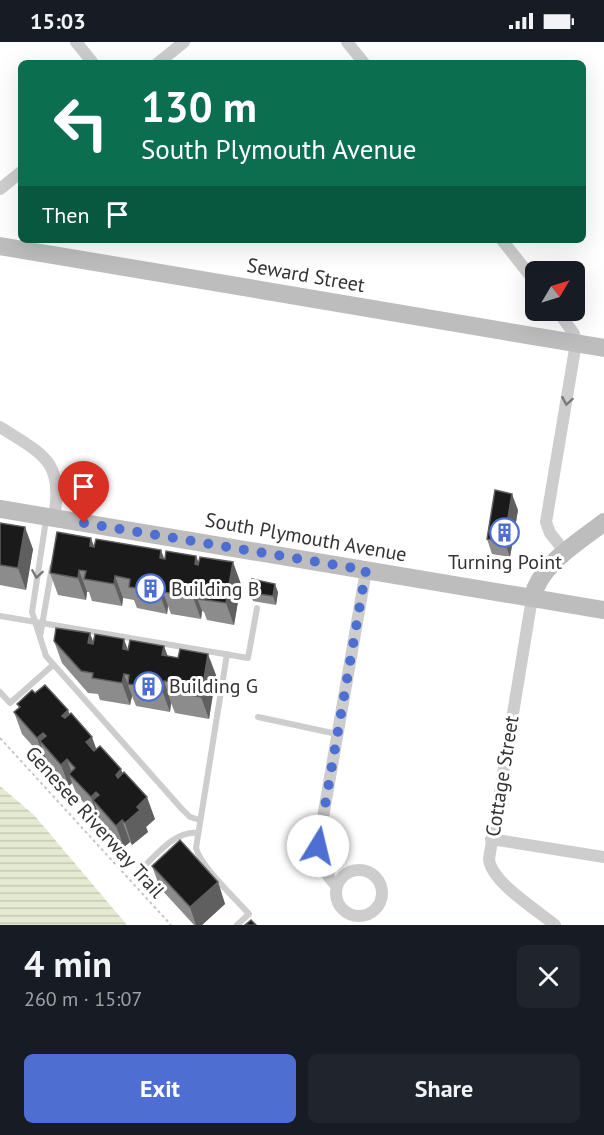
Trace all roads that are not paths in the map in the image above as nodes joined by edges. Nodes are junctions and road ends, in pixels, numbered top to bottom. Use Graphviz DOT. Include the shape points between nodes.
graph roads {
  1 [pos="76,42"];
  2 [pos="184,42"];
  3 [pos="347,42"];
  4 [pos="91,60"];
  5 [pos="162,60"];
  6 [pos="362,60"];
  7 [pos="18,174"];
  8 [pos="0,188"];
  9 [pos="504,243"];
  10 [pos="0,246"];
  11 [pos="525,269"];
  12 [pos="565,321"];
  13 [pos="576,343"];
  14 [pos="604,348"];
  15 [pos="0,427"];
  16 [pos="0,509"];
  17 [pos="55,520"];
  18 [pos="604,522"];
  19 [pos="565,552"];
  20 [pos="53,559"];
  21 [pos="366,570"];
  22 [pos="532,598"];
  23 [pos="257,608"];
  24 [pos="604,610"];
  25 [pos="0,616"];
  26 [pos="33,621"];
  27 [pos="43,623"];
  28 [pos="40,638"];
  29 [pos="227,654"];
  30 [pos="53,665"];
  31 [pos="0,692"];
  32 [pos="258,717"];
  33 [pos="337,734"];
  34 [pos="200,820"];
  35 [pos="198,833"];
  36 [pos="491,839"];
  37 [pos="604,857"];
  38 [pos="141,869"];
  39 [pos="337,886"];
  40 [pos="237,925"];
  41 [pos="555,925"];
  1 -- 4 [label="street"];
  2 -- 5 [label="street"];
  3 -- 6 [label="street"];
  7 -- 8 [label="street"];
  9 -- 11 [label="street"];
  10 -- 13 [label="main road, Seward Street"];
  12 -- 13 [label="street"];
  13 -- 14 [label="main road, Seward Street"];
  13 -- 19 [label="street, one-way" via="546,522"];
  15 -- 17 [label="street" via="38,452 53,470 58,492"];
  16 -- 17 [label="main road, South Plymouth Avenue"];
  17 -- 21 [label="main road, South Plymouth Avenue"];
  17 -- 26 [label="lane, one-way" via="32,607"];
  18 -- 19 [label="main road"];
  19 -- 22 [label="main road" via="541,575"];
  20 -- 27 [label="lane"];
  21 -- 22 [label="main road, South Plymouth Avenue"];
  21 -- 33 [label="street"];
  22 -- 24 [label="main road, South Plymouth Avenue"];
  22 -- 36 [label="street, Cottage Street"];
  23 -- 29 [label="lane" via="248,658"];
  25 -- 26 [label="lane"];
  26 -- 27 [label="lane"];
  26 -- 28 [label="lane"];
  27 -- 28 [label="lane"];
  27 -- 29 [label="lane"];
  28 -- 30 [label="lane"];
  29 -- 34 [label="lane"];
  30 -- 31 [label="lane" via="10,704"];
  30 -- 34 [label="lane" via="186,813"];
  32 -- 33 [label="lane"];
  33 -- 39 [label="street" via="318,846 326,876"];
  34 -- 35 [label="lane"];
  35 -- 38 [label="lane" via="177,837"];
  35 -- 40 [label="lane" via="198,855 249,914"];
  36 -- 37 [label="street"];
  36 -- 41 [label="street, Cottage Street" via="492,871"];
}
